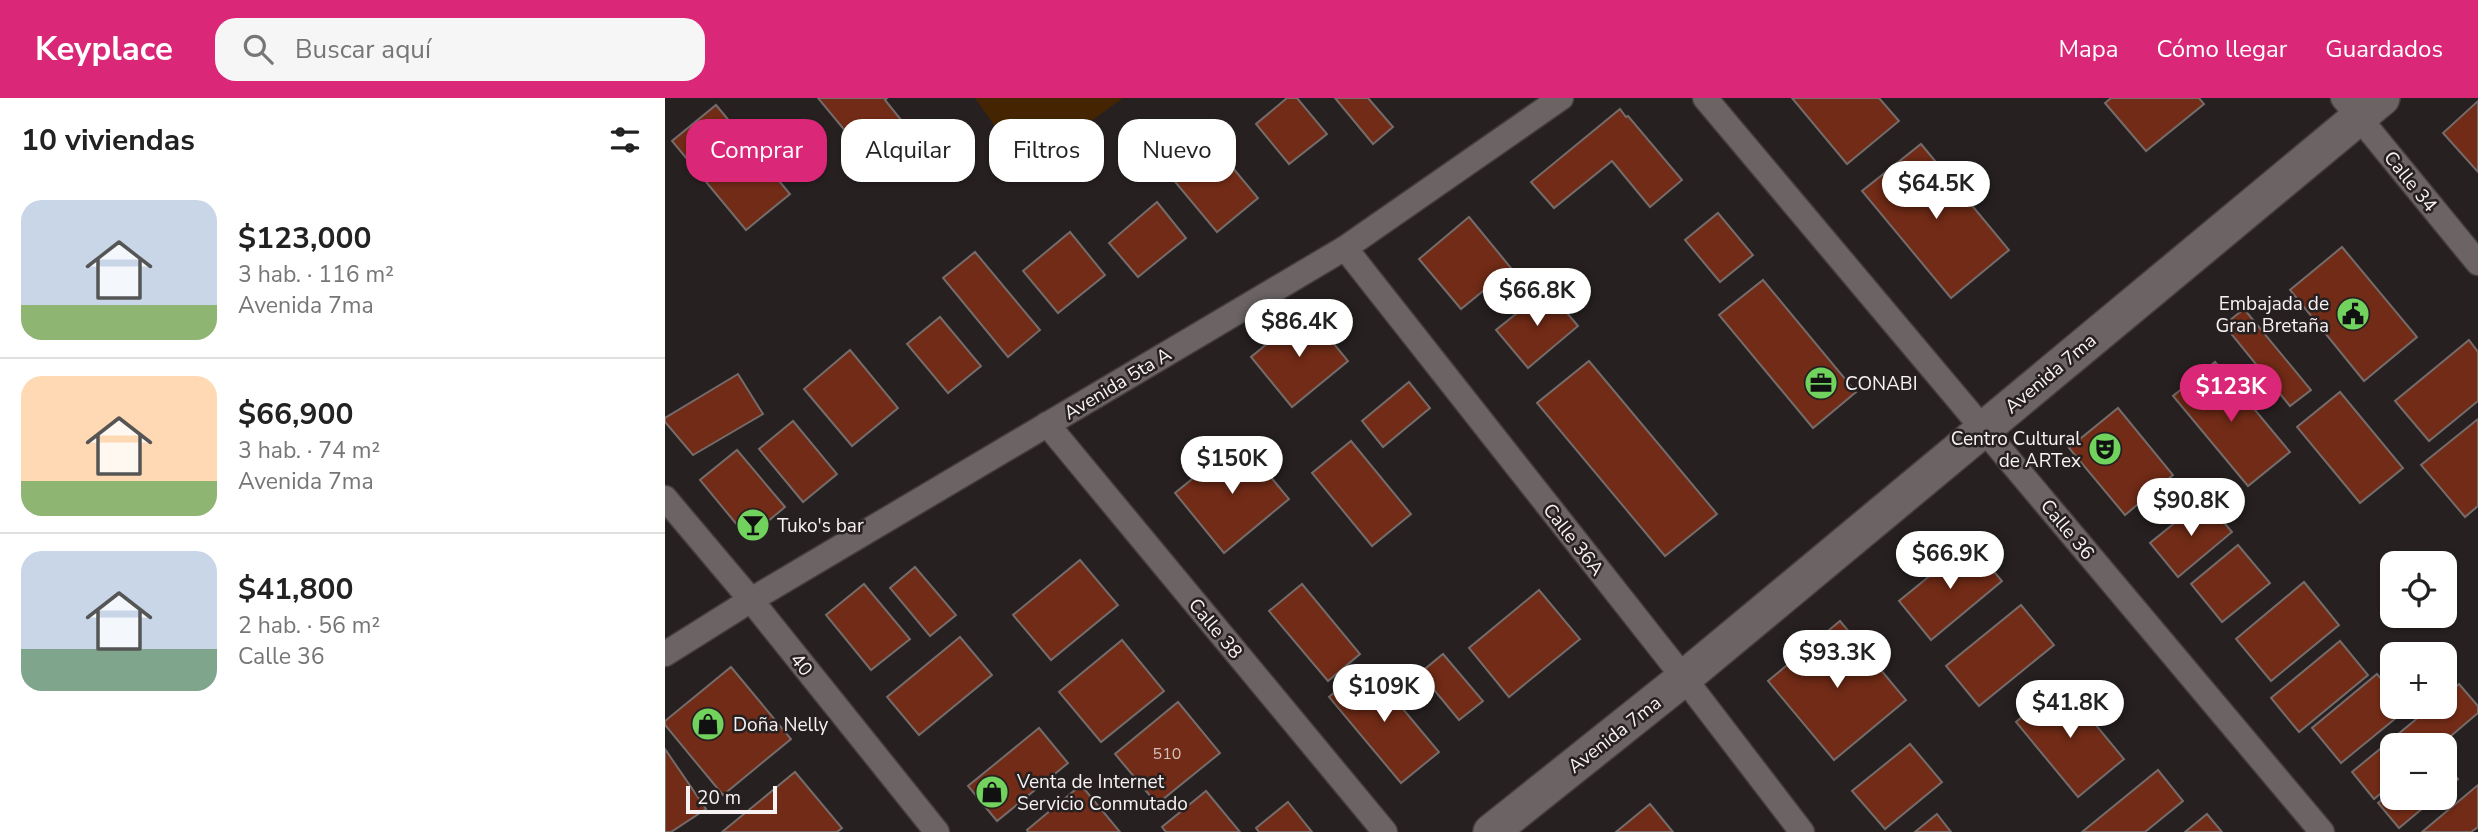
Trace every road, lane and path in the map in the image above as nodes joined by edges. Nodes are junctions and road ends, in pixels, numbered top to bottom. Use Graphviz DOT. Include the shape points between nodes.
graph roads {
  1 [pos="1561,98"];
  2 [pos="1705,98"];
  3 [pos="2361,105"];
  4 [pos="1345,248"];
  5 [pos="2478,263"];
  6 [pos="1047,424"];
  7 [pos="1983,428"];
  8 [pos="665,498"];
  9 [pos="751,600"];
  10 [pos="665,654"];
  11 [pos="1684,678"];
  12 [pos="937,832"];
  13 [pos="1385,832"];
  14 [pos="1490,832"];
  15 [pos="1802,832"];
  16 [pos="2322,832"];
  1 -- 4 [label="street, Avenida 5ta A"];
  2 -- 7 [label="street, Calle 36"];
  3 -- 5 [label="street, Calle 34"];
  3 -- 7 [label="main road, Avenida 7ma"];
  4 -- 6 [label="street, Avenida 5ta A"];
  4 -- 11 [label="street, Calle 36A"];
  6 -- 9 [label="street, Avenida 5ta A"];
  6 -- 13 [label="street, Calle 38"];
  7 -- 11 [label="main road, Avenida 7ma"];
  7 -- 16 [label="street, Calle 36"];
  8 -- 9 [label="street, 40"];
  9 -- 10 [label="street, Avenida 5ta A"];
  9 -- 12 [label="street, 40"];
  11 -- 14 [label="main road, Avenida 7ma"];
  11 -- 15 [label="street, Calle 36A"];
}
